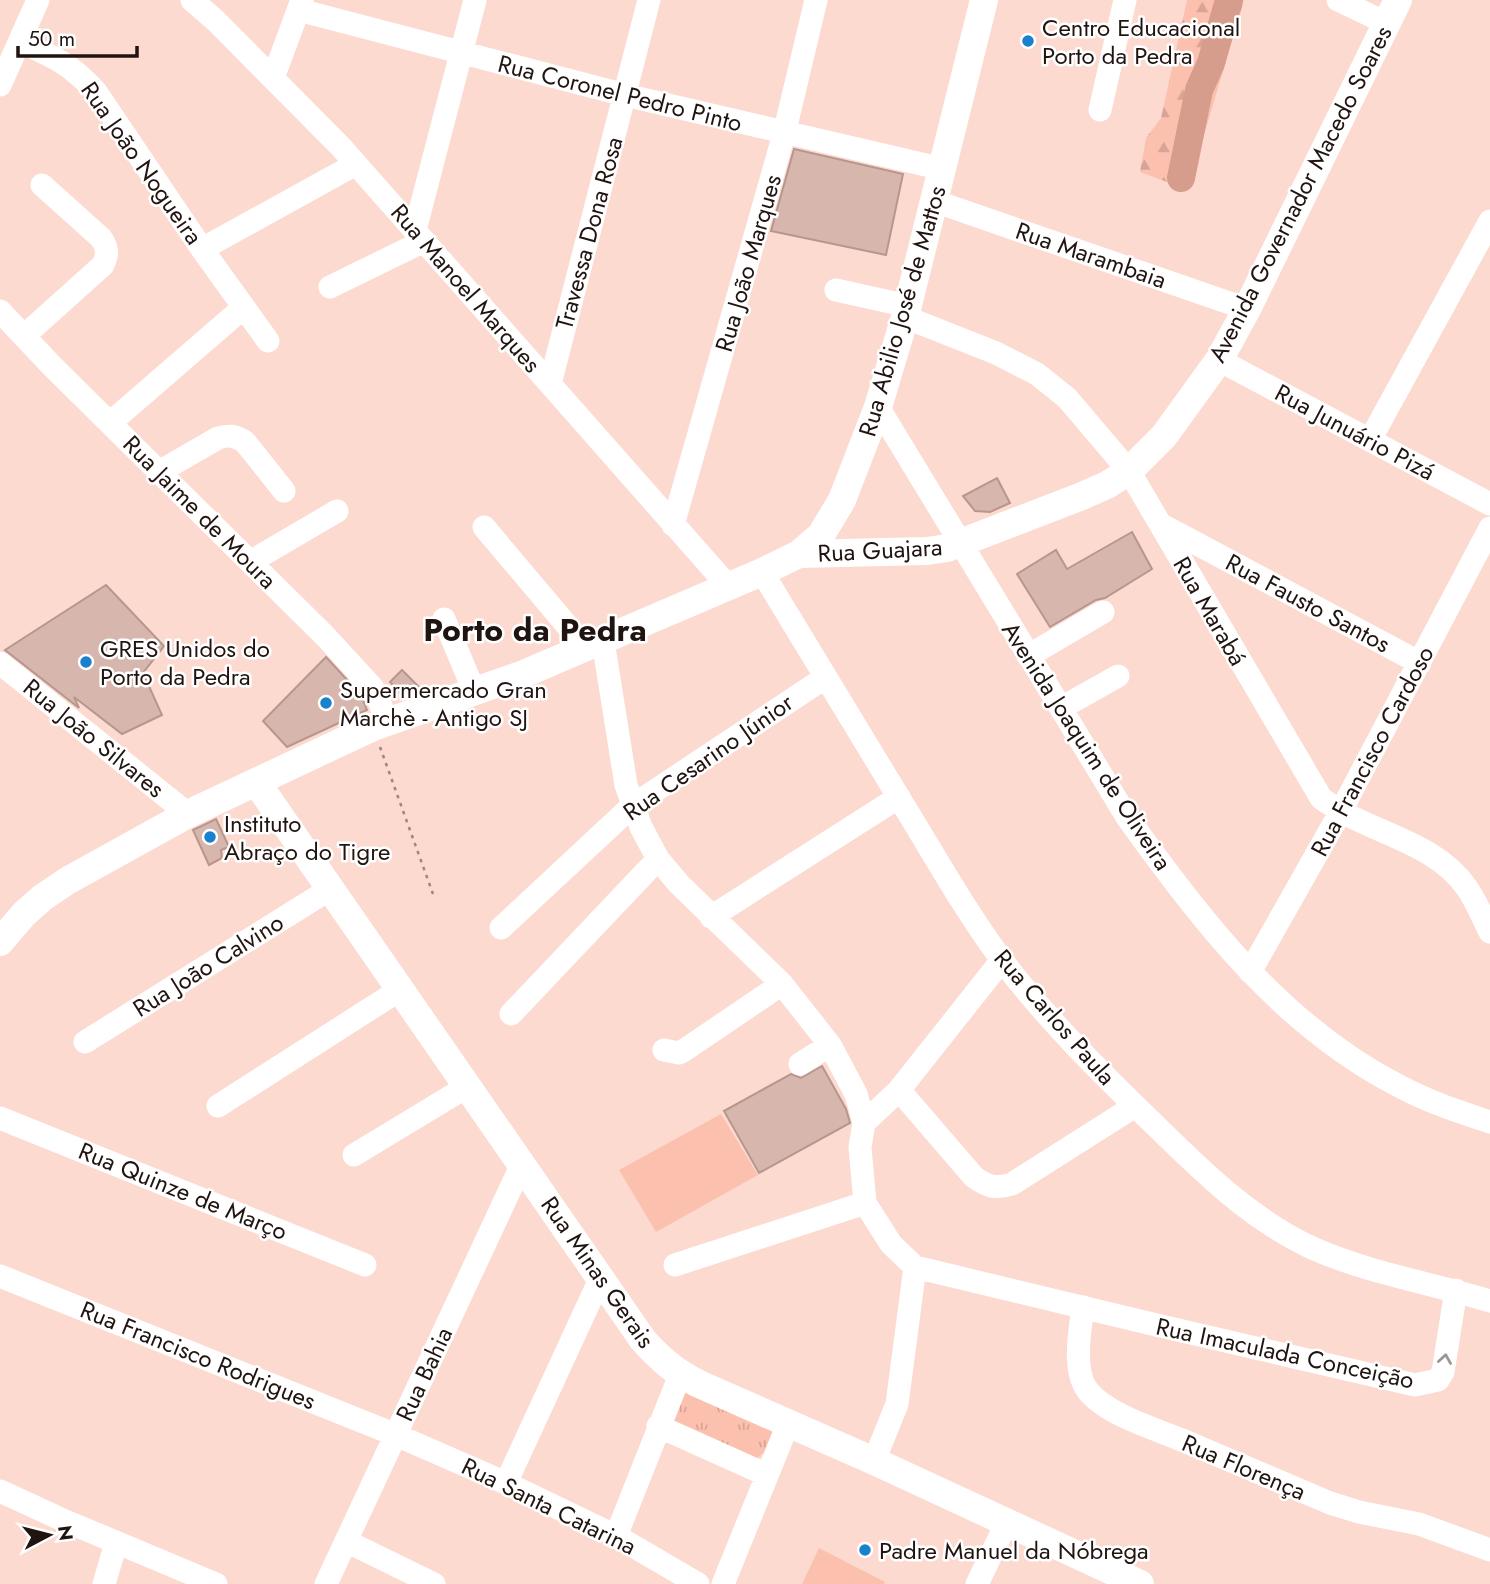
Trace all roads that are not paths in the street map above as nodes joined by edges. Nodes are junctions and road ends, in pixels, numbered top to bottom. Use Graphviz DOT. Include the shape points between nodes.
graph roads {
  1 [pos="38,0"];
  2 [pos="192,0"];
  3 [pos="475,0"];
  4 [pos="649,0"];
  5 [pos="816,0"];
  6 [pos="985,0"];
  7 [pos="1125,0"];
  8 [pos="1338,0"];
  9 [pos="300,5"];
  10 [pos="1392,11"];
  11 [pos="20,42"];
  12 [pos="462,53"];
  13 [pos="273,79"];
  14 [pos="0,85"];
  15 [pos="625,96"];
  16 [pos="1100,110"];
  17 [pos="784,134"];
  18 [pos="356,164"];
  19 [pos="943,169"];
  20 [pos="42,185"];
  21 [pos="934,201"];
  22 [pos="1490,221"];
  23 [pos="419,236"];
  24 [pos="202,249"];
  25 [pos="330,287"];
  26 [pos="836,290"];
  27 [pos="244,307"];
  28 [pos="1247,309"];
  29 [pos="0,311"];
  30 [pos="907,311"];
  31 [pos="24,335"];
  32 [pos="268,341"];
  33 [pos="1219,360"];
  34 [pos="550,384"];
  35 [pos="878,407"];
  36 [pos="110,423"];
  37 [pos="1370,440"];
  38 [pos="1129,471"];
  39 [pos="159,472"];
  40 [pos="284,491"];
  41 [pos="1490,504"];
  42 [pos="337,511"];
  43 [pos="1159,524"];
  44 [pos="673,525"];
  45 [pos="484,527"];
  46 [pos="1490,528"];
  47 [pos="961,544"];
  48 [pos="799,554"];
  49 [pos="250,562"];
  50 [pos="762,572"];
  51 [pos="729,587"];
  52 [pos="1103,612"];
  53 [pos="444,619"];
  54 [pos="595,644"];
  55 [pos="1028,656"];
  56 [pos="0,663"];
  57 [pos="1420,663"];
  58 [pos="1118,676"];
  59 [pos="826,677"];
  60 [pos="474,691"];
  61 [pos="1061,708"];
  62 [pos="379,724"];
  63 [pos="257,783"];
  64 [pos="899,797"];
  65 [pos="632,806"];
  66 [pos="1341,811"];
  67 [pos="188,814"];
  68 [pos="658,859"];
  69 [pos="330,889"];
  70 [pos="711,917"];
  71 [pos="501,928"];
  72 [pos="1490,932"];
  73 [pos="2,934"];
  74 [pos="1002,960"];
  75 [pos="1250,972"];
  76 [pos="782,984"];
  77 [pos="401,989"];
  78 [pos="511,1014"];
  79 [pos="85,1042"];
  80 [pos="830,1045"];
  81 [pos="664,1050"];
  82 [pos="800,1064"];
  83 [pos="468,1086"];
  84 [pos="899,1090"];
  85 [pos="218,1106"];
  86 [pos="1135,1106"];
  87 [pos="0,1118"];
  88 [pos="1490,1122"];
  89 [pos="864,1123"];
  90 [pos="354,1155"];
  91 [pos="522,1164"];
  92 [pos="865,1203"];
  93 [pos="365,1265"];
  94 [pos="675,1265"];
  95 [pos="915,1267"];
  96 [pos="0,1276"];
  97 [pos="601,1277"];
  98 [pos="1456,1290"];
  99 [pos="1490,1301"];
  100 [pos="1083,1307"];
  101 [pos="680,1375"];
  102 [pos="788,1424"];
  103 [pos="658,1426"];
  104 [pos="396,1435"];
  105 [pos="874,1461"];
  106 [pos="767,1475"];
  107 [pos="506,1483"];
  108 [pos="0,1491"];
  109 [pos="1006,1524"];
  110 [pos="616,1536"];
  111 [pos="346,1541"];
  112 [pos="116,1543"];
  113 [pos="1490,1550"];
  114 [pos="1111,1578"];
  115 [pos="104,1584"];
  116 [pos="216,1584"];
  117 [pos="326,1584"];
  118 [pos="434,1584"];
  119 [pos="698,1584"];
  120 [pos="723,1584"];
  121 [pos="977,1584"];
  122 [pos="1140,1584"];
  1 -- 11 [label="street"];
  2 -- 13 [label="street, Rua Manoel Marques"];
  3 -- 12 [label="street"];
  4 -- 15 [label="street, Travessa Dona Rosa"];
  5 -- 17 [label="street, Rua João Marques"];
  6 -- 19 [label="main road, Rua Abilio José de Mattos"];
  7 -- 16 [label="street"];
  8 -- 10 [label="street"];
  9 -- 12 [label="street, Rua Coronel Pedro Pinto"];
  9 -- 13 [label="street"];
  10 -- 28 [label="main road, Avenida Governador Macedo Soares"];
  11 -- 14 [label="street"];
  11 -- 24 [label="street, Rua João Nogueira" via="57,57 96,92"];
  12 -- 15 [label="street, Rua Coronel Pedro Pinto"];
  12 -- 23 [label="street"];
  13 -- 18 [label="street, Rua Manoel Marques"];
  15 -- 17 [label="street, Rua Coronel Pedro Pinto"];
  15 -- 34 [label="street, Travessa Dona Rosa"];
  17 -- 19 [label="street, Rua Coronel Pedro Pinto"];
  17 -- 44 [label="street, Rua João Marques"];
  18 -- 23 [label="street, Rua Manoel Marques"];
  18 -- 24 [label="street"];
  19 -- 21 [label="main road, Rua Abilio José de Mattos"];
  20 -- 31 [label="street" via="101,238 107,255 103,265"];
  21 -- 28 [label="street, Rua Marambaia"];
  21 -- 30 [label="main road, Rua Abilio José de Mattos"];
  22 -- 37 [label="street"];
  23 -- 25 [label="street"];
  23 -- 34 [label="street, Rua Manoel Marques"];
  24 -- 27 [label="street, Rua João Nogueira"];
  26 -- 30 [label="street, Rua Marabá"];
  27 -- 32 [label="street, Rua João Nogueira"];
  27 -- 36 [label="street"];
  28 -- 33 [label="main road, Avenida Governador Macedo Soares"];
  29 -- 31 [label="street, Rua Jaime de Moura"];
  30 -- 35 [label="main road, Rua Abilio José de Mattos"];
  30 -- 38 [label="street, Rua Marabá" via="1037,374 1067,398"];
  31 -- 36 [label="street, Rua Jaime de Moura"];
  33 -- 37 [label="street, Rua Junuário Pizá"];
  33 -- 38 [label="main road, Avenida Governador Macedo Soares" via="1164,436"];
  34 -- 44 [label="street, Rua Manoel Marques"];
  35 -- 47 [label="street, Avenida Joaquim de Oliveira"];
  35 -- 48 [label="main road, Rua Abilio José de Mattos" via="832,520"];
  36 -- 39 [label="street, Rua Jaime de Moura"];
  37 -- 41 [label="street, Rua Junuário Pizá"];
  38 -- 43 [label="street, Rua Marabá"];
  38 -- 47 [label="main road, Avenida Governador Macedo Soares" via="1082,496"];
  39 -- 40 [label="street" via="218,438 237,436"];
  39 -- 49 [label="street, Rua Jaime de Moura"];
  42 -- 49 [label="street"];
  43 -- 57 [label="street, Rua Fausto Santos"];
  43 -- 66 [label="street, Rua Marabá" via="1312,786"];
  44 -- 51 [label="street, Rua Manoel Marques"];
  45 -- 54 [label="street"];
  46 -- 57 [label="street, Rua Francisco Cardoso"];
  47 -- 48 [label="main road, Rua Guajara" via="927,551"];
  47 -- 55 [label="street, Avenida Joaquim de Oliveira"];
  48 -- 50 [label="main road, Rua Abilio José de Mattos"];
  49 -- 62 [label="street, Rua Jaime de Moura" via="372,687 379,700"];
  50 -- 51 [label="main road, Rua Abilio José de Mattos"];
  50 -- 59 [label="street, Rua Carlos Paula"];
  51 -- 54 [label="main road, Rua Abilio José de Mattos"];
  52 -- 55 [label="street"];
  53 -- 60 [label="street"];
  54 -- 60 [label="main road, Rua Abilio José de Mattos"];
  54 -- 65 [label="street"];
  55 -- 61 [label="street, Avenida Joaquim de Oliveira"];
  56 -- 67 [label="street, Rua João Silvares"];
  57 -- 66 [label="street, Rua Francisco Cardoso"];
  58 -- 61 [label="street"];
  59 -- 64 [label="street, Rua Carlos Paula"];
  59 -- 65 [label="street, Rua Cesarino Júnior"];
  60 -- 62 [label="main road, Rua Abilio José de Mattos"];
  61 -- 75 [label="street, Avenida Joaquim de Oliveira" via="1127,817"];
  62 -- 63 [label="main road, Rua Abilio José de Mattos"];
  63 -- 67 [label="main road, Rua Abilio José de Mattos"];
  63 -- 69 [label="main road, Rua Minas Gerais"];
  64 -- 70 [label="street"];
  64 -- 74 [label="street, Rua Carlos Paula"];
  65 -- 68 [label="street"];
  65 -- 71 [label="street, Rua Cesarino Júnior"];
  66 -- 72 [label="street, Rua Marabá" via="1429,853 1444,865 1467,888"];
  66 -- 75 [label="street, Rua Francisco Cardoso"];
  67 -- 73 [label="main road, Rua Abilio José de Mattos" via="58,887"];
  68 -- 70 [label="street"];
  68 -- 78 [label="street"];
  69 -- 77 [label="main road, Rua Minas Gerais"];
  69 -- 79 [label="street, Rua João Calvino"];
  70 -- 76 [label="street"];
  74 -- 84 [label="street"];
  74 -- 86 [label="street, Rua Carlos Paula"];
  75 -- 88 [label="street, Avenida Joaquim de Oliveira" via="1286,1007 1359,1062 1400,1087"];
  76 -- 80 [label="street"];
  76 -- 81 [label="street" via="679,1053"];
  77 -- 83 [label="main road, Rua Minas Gerais"];
  77 -- 85 [label="street"];
  80 -- 82 [label="street"];
  80 -- 89 [label="street" via="856,1094"];
  83 -- 90 [label="street"];
  83 -- 91 [label="main road, Rua Minas Gerais"];
  84 -- 86 [label="street" via="974,1177 998,1188 1012,1184"];
  84 -- 89 [label="street"];
  86 -- 98 [label="street, Rua Carlos Paula" via="1199,1168 1267,1223 1363,1267"];
  87 -- 93 [label="street, Rua Quinze de Março"];
  89 -- 92 [label="street" via="860,1147"];
  91 -- 97 [label="main road, Rua Minas Gerais"];
  91 -- 104 [label="street, Rua Bahia"];
  92 -- 94 [label="street"];
  92 -- 95 [label="street" via="891,1244"];
  95 -- 100 [label="street"];
  95 -- 105 [label="street" via="897,1404"];
  96 -- 104 [label="street, Rua Francisco Rodrigues"];
  97 -- 101 [label="main road, Rua Minas Gerais" via="643,1340"];
  97 -- 107 [label="street"];
  98 -- 99 [label="street, Rua Carlos Paula"];
  100 -- 98 [label="street, Rua Imaculada Conceição, one-way" via="1415,1385 1438,1380 1443,1372"];
  100 -- 113 [label="street, Rua Florença" via="1080,1365 1086,1390 1102,1404 1330,1503 1419,1524"];
  101 -- 102 [label="main road, Rua Minas Gerais"];
  101 -- 103 [label="street"];
  102 -- 105 [label="main road, Rua Minas Gerais"];
  102 -- 106 [label="street"];
  103 -- 106 [label="street"];
  103 -- 110 [label="street"];
  104 -- 107 [label="street, Rua Santa Catarina"];
  104 -- 111 [label="street, Rua Bahia"];
  105 -- 109 [label="main road, Rua Minas Gerais"];
  106 -- 120 [label="street"];
  107 -- 110 [label="street, Rua Santa Catarina"];
  108 -- 112 [label="street"];
  109 -- 114 [label="main road, Rua Minas Gerais"];
  109 -- 121 [label="street"];
  110 -- 119 [label="street, Rua Santa Catarina"];
  111 -- 117 [label="street, Rua Bahia"];
  111 -- 118 [label="street"];
  112 -- 115 [label="street"];
  112 -- 116 [label="street"];
  114 -- 122 [label="main road, Rua Minas Gerais"];
}
